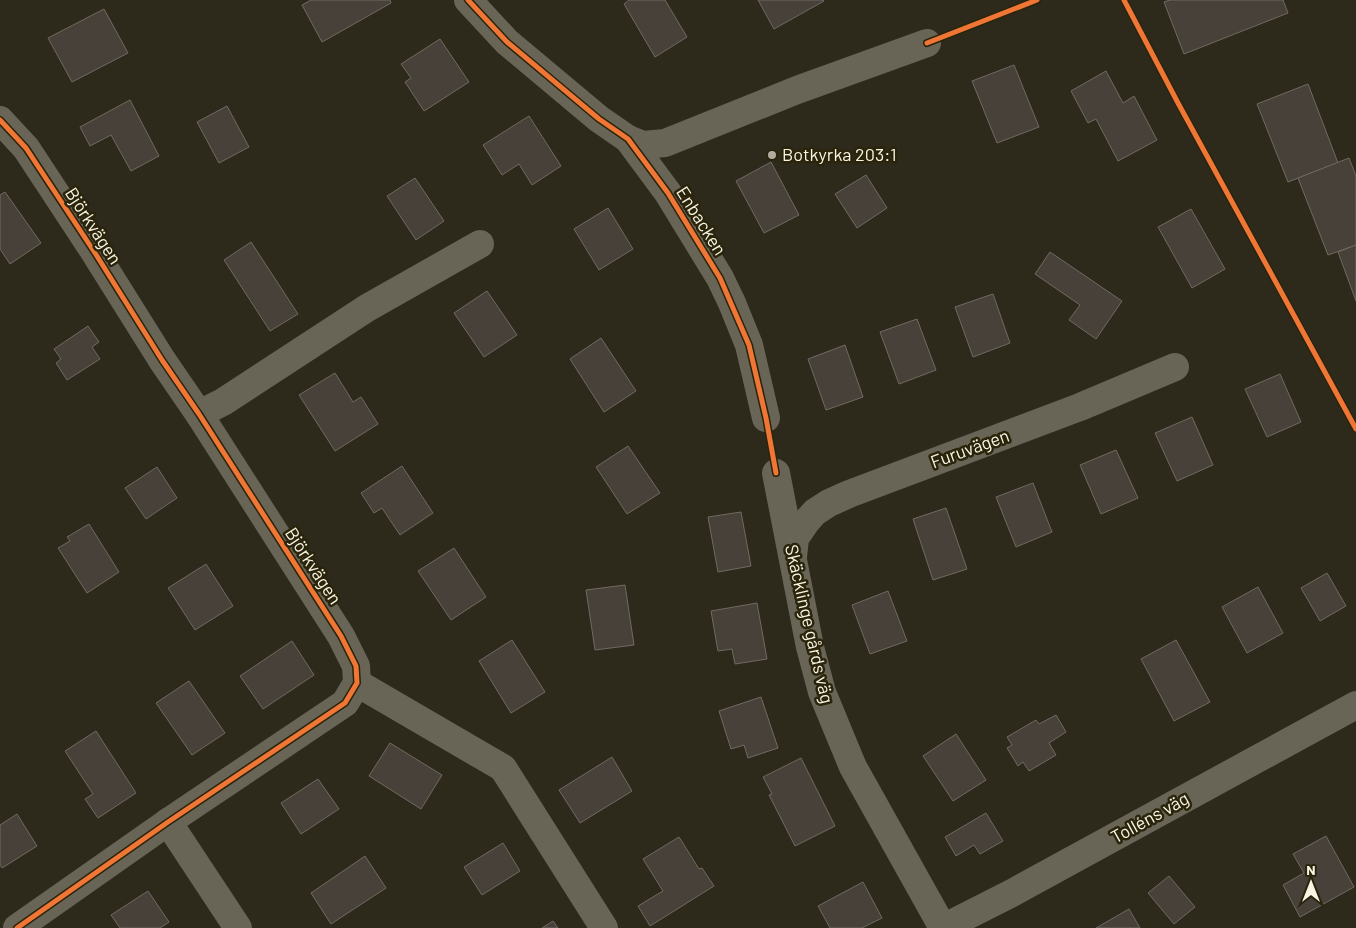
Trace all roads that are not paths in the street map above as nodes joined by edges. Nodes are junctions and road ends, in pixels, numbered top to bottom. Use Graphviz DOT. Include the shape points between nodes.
graph roads {
  1 [pos="468,0"];
  2 [pos="927,43"];
  3 [pos="0,120"];
  4 [pos="628,139"];
  5 [pos="480,244"];
  6 [pos="1175,367"];
  7 [pos="199,414"];
  8 [pos="766,418"];
  9 [pos="776,473"];
  10 [pos="793,558"];
  11 [pos="357,682"];
  12 [pos="1356,705"];
  13 [pos="168,822"];
  14 [pos="17,928"];
  15 [pos="238,928"];
  16 [pos="604,928"];
  17 [pos="943,928"];
  1 -- 4 [label="street, Enbacken" via="535,66"];
  2 -- 4 [label="street, Enbacken" via="797,90 665,144 643,145"];
  3 -- 7 [label="street, Björkvägen" via="26,148"];
  4 -- 8 [label="street, Enbacken" via="668,193 720,278 749,345"];
  5 -- 7 [label="street" via="367,308 224,402"];
  6 -- 10 [label="street, Furuvägen" via="829,503 815,512 795,538"];
  7 -- 11 [label="street, Björkvägen" via="341,636 356,666"];
  9 -- 10 [label="street, Skäcklinge gårds väg"];
  10 -- 17 [label="street, Skäcklinge gårds väg" via="813,656 835,726 861,782"];
  11 -- 13 [label="street" via="345,703"];
  11 -- 16 [label="street" via="503,768"];
  12 -- 17 [label="street, Tolléns väg"];
  13 -- 14 [label="street"];
  13 -- 15 [label="street"];
}
